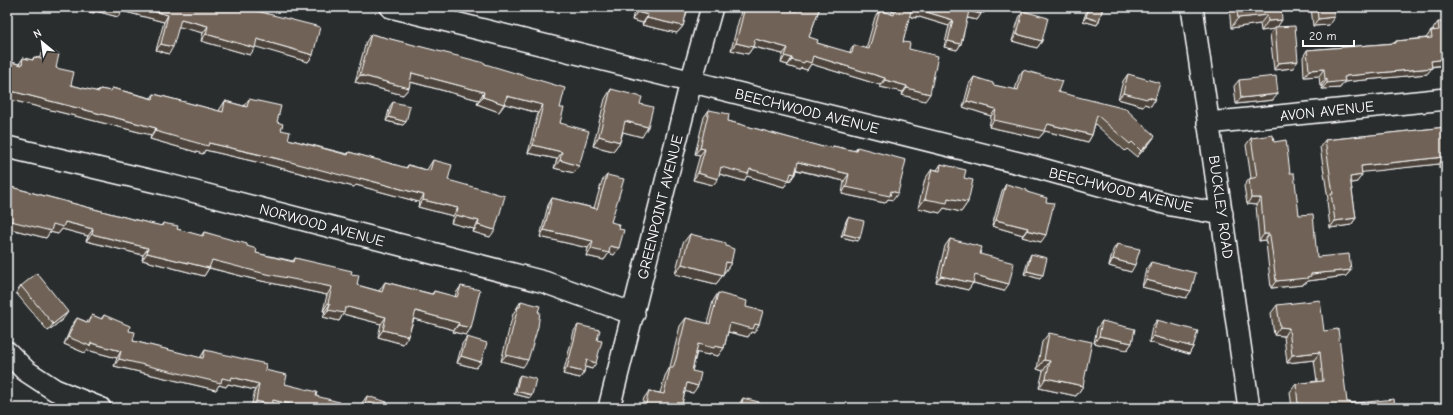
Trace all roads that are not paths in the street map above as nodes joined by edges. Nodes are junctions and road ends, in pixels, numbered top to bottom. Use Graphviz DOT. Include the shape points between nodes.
graph roads {
  1 [pos="391,7"];
  2 [pos="712,7"];
  3 [pos="1192,7"];
  4 [pos="691,82"];
  5 [pos="1446,99"];
  6 [pos="1208,123"];
  7 [pos="7,147"];
  8 [pos="1222,214"];
  9 [pos="634,314"];
  10 [pos="7,352"];
  11 [pos="100,408"];
  12 [pos="609,408"];
  13 [pos="1249,408"];
  1 -- 4 [label="street, BEECHWOOD AVENUE"];
  2 -- 4 [label="street, GREENPOINT AVENUE"];
  3 -- 6 [label="street, BUCKLEY ROAD"];
  4 -- 8 [label="street, BEECHWOOD AVENUE" via="1035,167 1171,205"];
  4 -- 9 [label="street, GREENPOINT AVENUE"];
  5 -- 6 [label="street, AVON AVENUE"];
  6 -- 8 [label="street, BUCKLEY ROAD"];
  7 -- 9 [label="street, NORWOOD AVENUE" via="165,184 544,282"];
  8 -- 13 [label="street, BUCKLEY ROAD"];
  9 -- 12 [label="street, GREENPOINT AVENUE"];
  10 -- 11 [label="street" via="26,371 55,390"];
}
